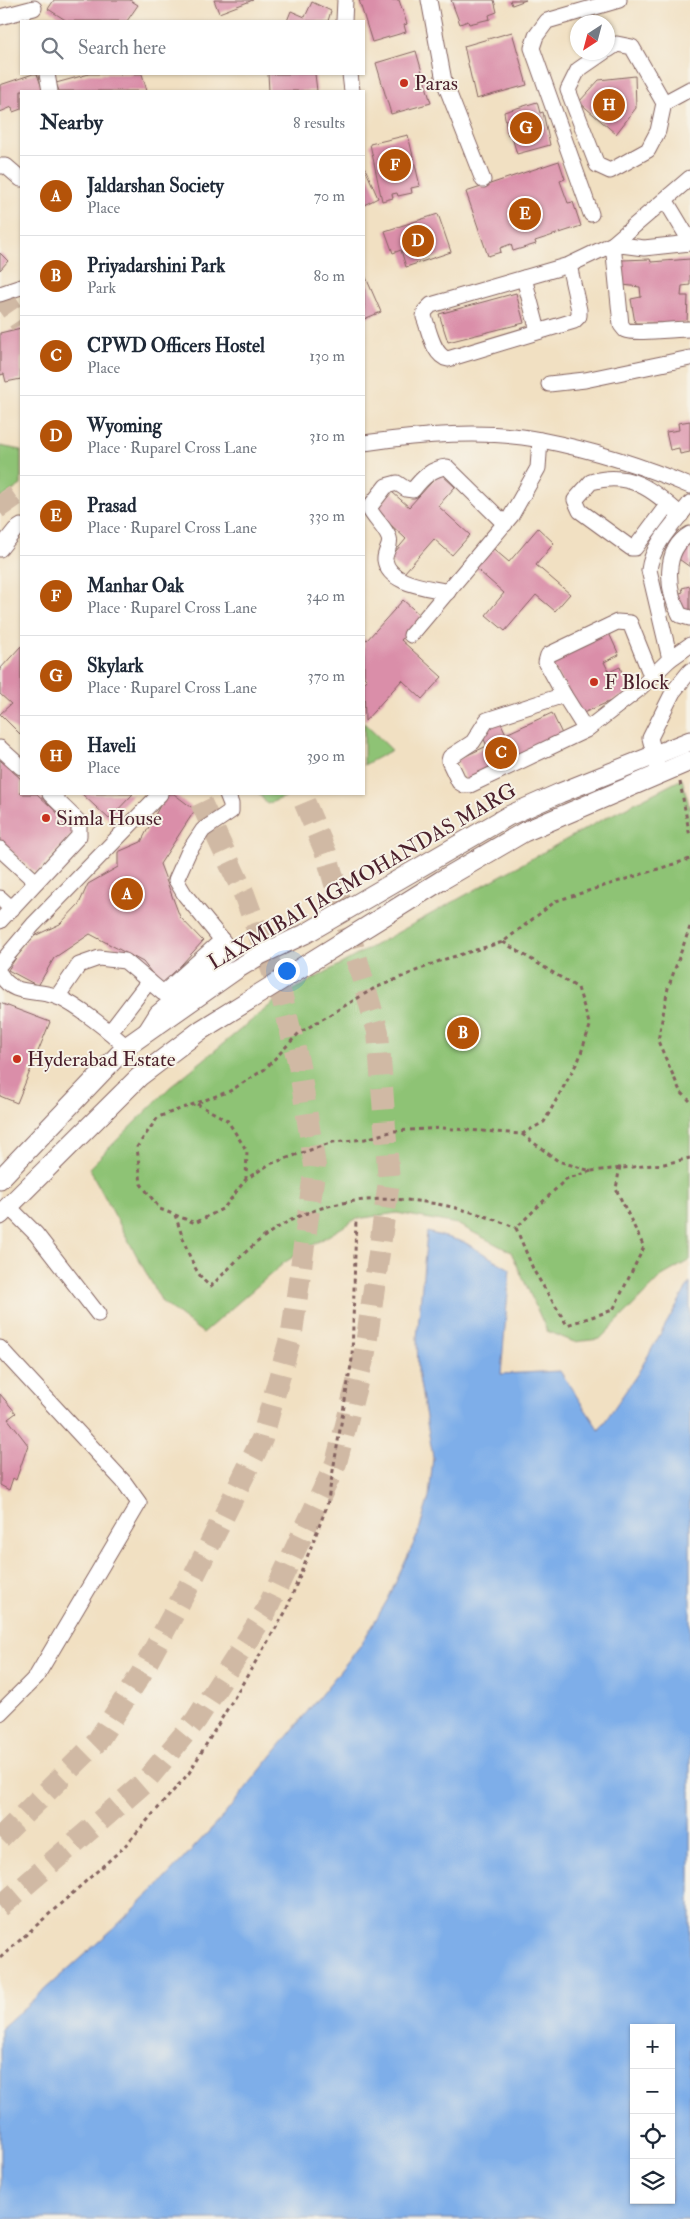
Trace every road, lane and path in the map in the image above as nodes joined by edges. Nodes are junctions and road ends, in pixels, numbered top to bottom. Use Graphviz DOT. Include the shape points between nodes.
graph roads {
  1 [pos="345,0"];
  2 [pos="429,0"];
  3 [pos="619,0"];
  4 [pos="35,10"];
  5 [pos="0,17"];
  6 [pos="344,20"];
  7 [pos="615,45"];
  8 [pos="592,60"];
  9 [pos="47,75"];
  10 [pos="350,75"];
  11 [pos="690,89"];
  12 [pos="50,90"];
  13 [pos="352,90"];
  14 [pos="664,103"];
  15 [pos="690,178"];
  16 [pos="483,180"];
  17 [pos="666,201"];
  18 [pos="590,214"];
  19 [pos="690,242"];
  20 [pos="613,244"];
  21 [pos="569,265"];
  22 [pos="524,278"];
  23 [pos="20,287"];
  24 [pos="0,294"];
  25 [pos="690,329"];
  26 [pos="538,332"];
  27 [pos="690,358"];
  28 [pos="549,384"];
  29 [pos="540,440"];
  30 [pos="365,443"];
  31 [pos="690,486"];
  32 [pos="668,504"];
  33 [pos="685,509"];
  34 [pos="504,524"];
  35 [pos="20,527"];
  36 [pos="690,534"];
  37 [pos="0,549"];
  38 [pos="448,592"];
  39 [pos="690,618"];
  40 [pos="411,636"];
  41 [pos="690,645"];
  42 [pos="670,659"];
  43 [pos="690,671"];
  44 [pos="652,678"];
  45 [pos="690,687"];
  46 [pos="564,695"];
  47 [pos="667,706"];
  48 [pos="586,730"];
  49 [pos="690,741"];
  50 [pos="0,748"];
  51 [pos="670,765"];
  52 [pos="20,766"];
  53 [pos="51,795"];
  54 [pos="159,795"];
  55 [pos="227,795"];
  56 [pos="690,837"];
  57 [pos="0,849"];
  58 [pos="690,860"];
  59 [pos="36,882"];
  60 [pos="0,898"];
  61 [pos="12,909"];
  62 [pos="0,921"];
  63 [pos="690,927"];
  64 [pos="503,942"];
  65 [pos="229,946"];
  66 [pos="0,964"];
  67 [pos="0,974"];
  68 [pos="150,981"];
  69 [pos="57,997"];
  70 [pos="110,1032"];
  71 [pos="142,1036"];
  72 [pos="126,1047"];
  73 [pos="690,1101"];
  74 [pos="197,1104"];
  75 [pos="522,1134"];
  76 [pos="690,1158"];
  77 [pos="620,1166"];
  78 [pos="590,1171"];
  79 [pos="0,1179"];
  80 [pos="246,1179"];
  81 [pos="4,1211"];
  82 [pos="175,1215"];
  83 [pos="356,1219"];
  84 [pos="516,1228"];
  85 [pos="98,1314"];
  86 [pos="0,1348"];
  87 [pos="0,1713"];
  88 [pos="0,1958"];
  1 -- 6 [label="street"];
  2 -- 16 [label="street" via="444,81"];
  3 -- 18 [label="street" via="547,22 536,36 532,48"];
  4 -- 5 [label="street"];
  7 -- 14 [label="street" via="632,47"];
  8 -- 14 [label="street" via="578,70 568,90 597,165 610,171 648,150 658,131"];
  9 -- 12 [label="street"];
  10 -- 13 [label="street"];
  11 -- 14 [label="street"];
  15 -- 17 [label="street"];
  17 -- 19 [label="street"];
  17 -- 20 [label="street"];
  19 -- 20 [label="street" via="644,248"];
  20 -- 21 [label="street"];
  20 -- 25 [label="street" via="621,325 625,330 637,333"];
  21 -- 22 [label="street"];
  21 -- 26 [label="street" via="579,316 574,321"];
  22 -- 26 [label="street"];
  22 -- 26 [label="street" via="431,305 424,317 437,352 448,359"];
  23 -- 24 [label="street"];
  27 -- 28 [label="street" via="585,380"];
  29 -- 30 [label="street" via="484,435 418,435"];
  29 -- 31 [label="street" via="652,469"];
  29 -- 34 [label="street" via="538,468"];
  32 -- 32 [label="street" via="635,548 631,548 580,511 575,500 591,482 628,478"];
  32 -- 33 [label="street"];
  33 -- 42 [label="street" via="656,548 649,570"];
  34 -- 38 [label="street"];
  34 -- 38 [label="street" via="447,467 432,471 413,490 397,483 386,486 369,508 389,537 390,544 384,554 390,573 399,579"];
  35 -- 37 [label="street"];
  36 -- 39 [label="street" via="671,555 670,595 680,615"];
  38 -- 40 [label="street"];
  41 -- 42 [label="street"];
  42 -- 44 [label="street"];
  43 -- 47 [label="street" via="673,692"];
  44 -- 46 [label="street" via="630,623 617,622 548,655 546,662"];
  44 -- 48 [label="street"];
  45 -- 47 [label="street" via="681,698"];
  46 -- 48 [label="street"];
  46 -- 48 [label="street" via="487,720 474,742 450,757 459,782 464,786 470,784"];
  47 -- 51 [label="street" via="650,738"];
  49 -- 51 [label="main road, LAXMIBAI JAGMOHANDAS MARG"];
  50 -- 52 [label="street"];
  51 -- 56 [label="path" via="683,792"];
  51 -- 71 [label="main road, LAXMIBAI JAGMOHANDAS MARG" via="560,793 500,821 305,934 260,955"];
  51 -- 81 [label="main road, LAXMIBAI JAGMOHANDAS MARG" via="524,832 201,1030 139,1077"];
  53 -- 59 [label="street" via="74,816 79,836"];
  54 -- 66 [label="street" via="33,925"];
  55 -- 65 [label="street" via="231,811 203,830 176,880"];
  57 -- 59 [label="street"];
  58 -- 64 [label="path" via="556,901"];
  59 -- 61 [label="street"];
  60 -- 61 [label="street"];
  61 -- 62 [label="street"];
  63 -- 73 [label="path" via="668,988 658,1041 680,1091"];
  64 -- 74 [label="path" via="442,960 373,989 299,1033 265,1069 230,1091"];
  64 -- 75 [label="path" via="578,988 590,1026 579,1060 544,1122"];
  65 -- 68 [label="street" via="163,993"];
  65 -- 71 [label="street" via="157,1013"];
  67 -- 69 [label="street" via="11,987"];
  68 -- 69 [label="street" via="125,961 99,958 79,965"];
  68 -- 70 [label="street"];
  69 -- 70 [label="street"];
  70 -- 72 [label="street"];
  71 -- 72 [label="main road, LAXMIBAI JAGMOHANDAS MARG"];
  72 -- 79 [label="main road, LAXMIBAI JAGMOHANDAS MARG"];
  74 -- 80 [label="path" via="227,1120 248,1151"];
  74 -- 82 [label="path" via="158,1117 136,1147 141,1184 160,1209"];
  75 -- 78 [label="path" via="558,1161"];
  75 -- 80 [label="path" via="441,1128 394,1131 365,1139 333,1142 270,1164"];
  76 -- 77 [label="path" via="664,1164"];
  77 -- 78 [label="path"];
  77 -- 84 [label="path" via="616,1189 644,1247 613,1310 566,1325 534,1271"];
  78 -- 84 [label="path" via="566,1180"];
  80 -- 82 [label="path" via="224,1208 195,1223"];
  81 -- 85 [label="street" via="36,1234"];
  82 -- 84 [label="path" via="197,1271 204,1283 211,1286 274,1229 324,1206 374,1198 429,1203 485,1214"];
  83 -- 88 [label="path" via="352,1359 327,1506 286,1611 189,1773 123,1848"];
  86 -- 87 [label="street" via="124,1482 139,1503 36,1678"];
}
